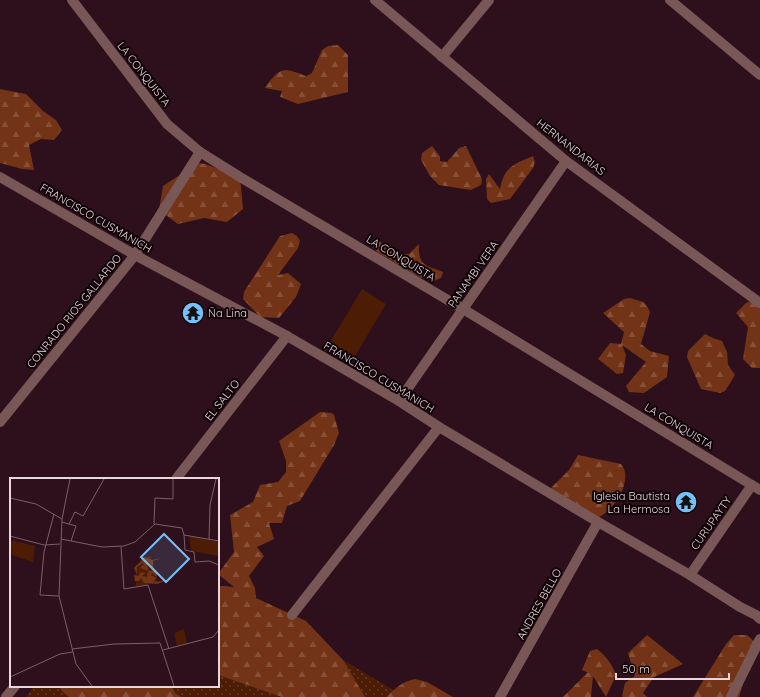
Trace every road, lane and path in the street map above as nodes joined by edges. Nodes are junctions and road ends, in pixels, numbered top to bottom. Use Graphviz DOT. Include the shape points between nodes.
graph roads {
  1 [pos="72,0"];
  2 [pos="375,0"];
  3 [pos="489,0"];
  4 [pos="670,0"];
  5 [pos="442,57"];
  6 [pos="760,75"];
  7 [pos="200,152"];
  8 [pos="566,161"];
  9 [pos="0,177"];
  10 [pos="135,255"];
  11 [pos="760,303"];
  12 [pos="464,309"];
  13 [pos="287,336"];
  14 [pos="399,401"];
  15 [pos="0,422"];
  16 [pos="439,427"];
  17 [pos="177,478"];
  18 [pos="756,488"];
  19 [pos="598,522"];
  20 [pos="690,575"];
  21 [pos="292,616"];
  22 [pos="760,619"];
  23 [pos="760,639"];
  24 [pos="14,687"];
  25 [pos="6,697"];
  26 [pos="500,697"];
  27 [pos="731,697"];
  1 -- 7 [label="street, LA CONQUISTA" via="167,124"];
  2 -- 5 [label="street, HERNANDARIAS"];
  3 -- 5 [label="street"];
  4 -- 6 [label="street"];
  5 -- 8 [label="street, HERNANDARIAS"];
  7 -- 10 [label="street, CONRADO RIOS GALLARDO"];
  7 -- 12 [label="street, LA CONQUISTA"];
  8 -- 11 [label="street, HERNANDARIAS"];
  8 -- 12 [label="street, PANAMBI VERA"];
  9 -- 10 [label="street, FRANCISCO CUSMANICH"];
  10 -- 13 [label="street, FRANCISCO CUSMANICH"];
  10 -- 15 [label="street, CONRADO RIOS GALLARDO"];
  12 -- 14 [label="street, PANAMBI VERA"];
  12 -- 18 [label="street, LA CONQUISTA"];
  13 -- 14 [label="street, FRANCISCO CUSMANICH"];
  13 -- 17 [label="street, EL SALTO"];
  14 -- 16 [label="street, FRANCISCO CUSMANICH"];
  16 -- 19 [label="street, FRANCISCO CUSMANICH"];
  16 -- 21 [label="street"];
  18 -- 20 [label="street, CURUPAYTY"];
  19 -- 20 [label="street, FRANCISCO CUSMANICH"];
  19 -- 26 [label="street, ANDRES BELLO"];
  20 -- 22 [label="street, FRANCISCO CUSMANICH"];
  23 -- 27 [label="street"];
  24 -- 25 [label="street"];
}
